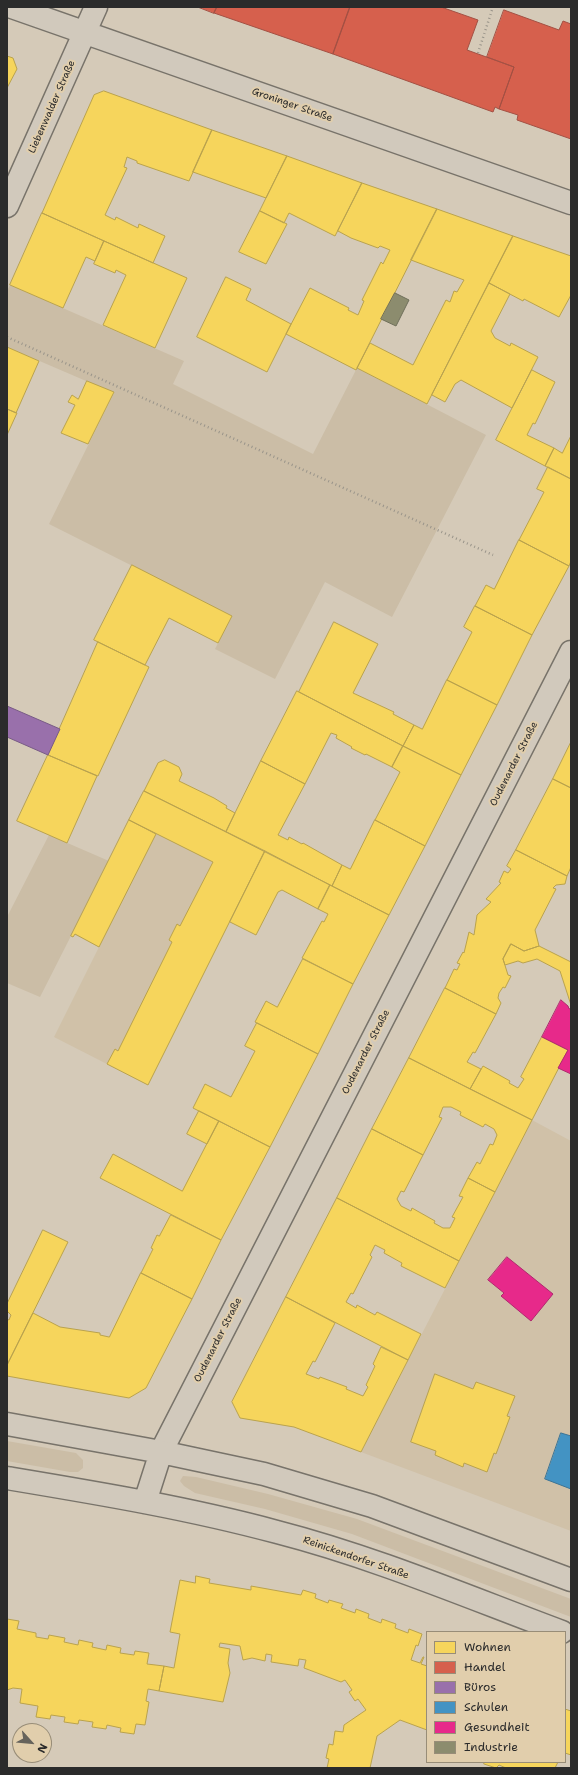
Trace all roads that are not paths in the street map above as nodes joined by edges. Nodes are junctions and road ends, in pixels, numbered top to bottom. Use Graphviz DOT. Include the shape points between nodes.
graph roads {
  1 [pos="12,7"];
  2 [pos="96,7"];
  3 [pos="85,32"];
  4 [pos="571,203"];
  5 [pos="7,206"];
  6 [pos="571,652"];
  7 [pos="7,1424"];
  8 [pos="161,1452"];
  9 [pos="7,1478"];
  10 [pos="145,1502"];
  11 [pos="571,1580"];
  12 [pos="559,1631"];
  1 -- 3 [label="street, Groninger Straße"];
  2 -- 3 [label="street, Liebenwalder Straße"];
  3 -- 4 [label="street, Groninger Straße"];
  3 -- 5 [label="street, Liebenwalder Straße"];
  6 -- 8 [label="street, Oudenarder Straße"];
  7 -- 8 [label="street"];
  8 -- 10 [label="street"];
  8 -- 11 [label="street" via="264,1474 372,1506"];
  9 -- 10 [label="street, Reinickendorfer Straße"];
  10 -- 12 [label="street, Reinickendorfer Straße" via="277,1532 358,1556"];
}
